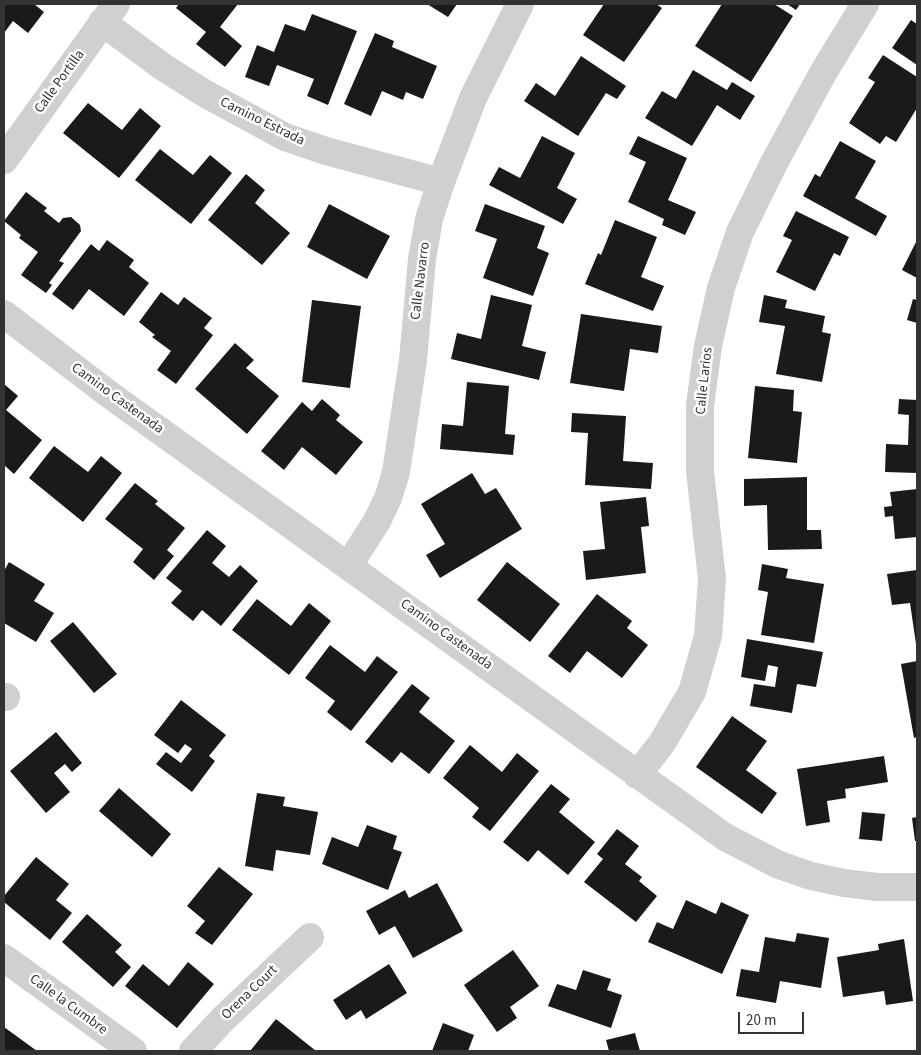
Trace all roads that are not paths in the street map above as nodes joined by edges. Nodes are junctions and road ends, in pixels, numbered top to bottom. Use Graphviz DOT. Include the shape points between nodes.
graph roads {
  1 [pos="520,4"];
  2 [pos="865,4"];
  3 [pos="109,13"];
  4 [pos="4,160"];
  5 [pos="441,182"];
  6 [pos="4,314"];
  7 [pos="349,565"];
  8 [pos="637,774"];
  9 [pos="917,887"];
  10 [pos="310,937"];
  11 [pos="4,958"];
  12 [pos="133,1051"];
  13 [pos="193,1051"];
  1 -- 5 [label="street, Calle Navarro" via="474,98"];
  2 -- 8 [label="street, Calle Larios" via="774,162 740,232 721,288 708,346 700,405 700,470 712,579 708,636 692,692 662,744"];
  3 -- 4 [label="street, Calle Portilla"];
  3 -- 5 [label="street, Camino Estrada" via="164,67 204,93 286,137"];
  5 -- 7 [label="street, Calle Navarro" via="422,259 413,360 396,472 377,521"];
  6 -- 7 [label="street, Camino Castenada" via="110,395"];
  7 -- 8 [label="street, Camino Castenada"];
  8 -- 9 [label="street, Camino Castenada" via="725,837 779,865 844,883"];
  10 -- 13 [label="street, Orena Court"];
  11 -- 12 [label="street, Calle la Cumbre"];
}
